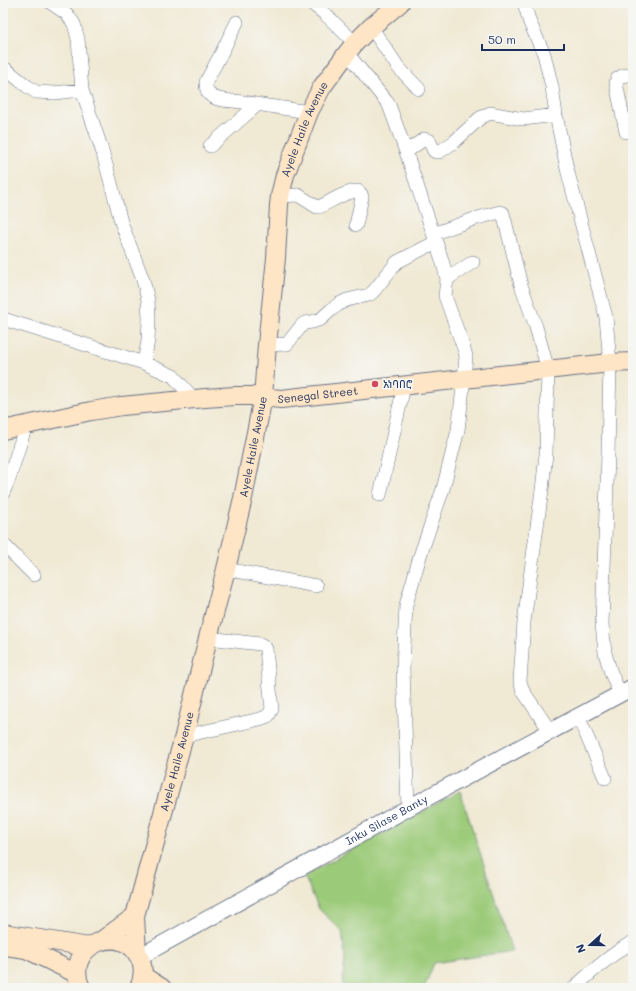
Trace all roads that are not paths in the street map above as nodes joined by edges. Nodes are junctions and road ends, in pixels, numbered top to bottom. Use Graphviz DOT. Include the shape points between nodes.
graph roads {
  1 [pos="51,3"];
  2 [pos="311,3"];
  3 [pos="400,3"];
  4 [pos="524,3"];
  5 [pos="237,22"];
  6 [pos="371,27"];
  7 [pos="351,48"];
  8 [pos="3,67"];
  9 [pos="633,74"];
  10 [pos="419,89"];
  11 [pos="82,90"];
  12 [pos="257,105"];
  13 [pos="309,112"];
  14 [pos="556,115"];
  15 [pos="626,132"];
  16 [pos="210,146"];
  17 [pos="406,152"];
  18 [pos="280,196"];
  19 [pos="356,225"];
  20 [pos="434,238"];
  21 [pos="473,262"];
  22 [pos="447,279"];
  23 [pos="3,319"];
  24 [pos="267,345"];
  25 [pos="633,362"];
  26 [pos="144,363"];
  27 [pos="610,363"];
  28 [pos="548,370"];
  29 [pos="464,379"];
  30 [pos="404,386"];
  31 [pos="263,397"];
  32 [pos="194,399"];
  33 [pos="26,425"];
  34 [pos="3,430"];
  35 [pos="3,493"];
  36 [pos="380,495"];
  37 [pos="3,544"];
  38 [pos="226,568"];
  39 [pos="34,575"];
  40 [pos="316,586"];
  41 [pos="208,638"];
  42 [pos="627,691"];
  43 [pos="578,716"];
  44 [pos="550,731"];
  45 [pos="184,736"];
  46 [pos="605,778"];
  47 [pos="408,808"];
  48 [pos="135,916"];
  49 [pos="3,933"];
  50 [pos="633,942"];
  51 [pos="95,944"];
  52 [pos="3,946"];
  53 [pos="139,956"];
  54 [pos="79,981"];
  55 [pos="141,982"];
  56 [pos="588,983"];
  57 [pos="162,988"];
  58 [pos="574,988"];
  1 -- 11 [label="street" via="67,14 74,24 78,39"];
  2 -- 7 [label="street" via="325,14"];
  3 -- 6 [label="main road, Ayele Haile Avenue"];
  4 -- 14 [label="street" via="544,54"];
  5 -- 12 [label="street" via="206,82 206,88 209,94 222,100"];
  6 -- 7 [label="main road, Ayele Haile Avenue"];
  6 -- 10 [label="street" via="398,67"];
  7 -- 13 [label="main road, Ayele Haile Avenue" via="322,87"];
  7 -- 17 [label="street" via="389,105"];
  8 -- 11 [label="street" via="36,92"];
  9 -- 15 [label="street" via="622,76 616,83"];
  11 -- 26 [label="street" via="102,150 121,222 148,300 148,340"];
  12 -- 13 [label="street"];
  12 -- 16 [label="street"];
  13 -- 18 [label="main road, Ayele Haile Avenue" via="285,174"];
  14 -- 17 [label="street" via="523,119 490,113 480,118 439,152 434,151 427,139"];
  14 -- 27 [label="street" via="567,169 606,317"];
  17 -- 20 [label="street"];
  18 -- 19 [label="street" via="298,195 319,207 358,191 362,197"];
  18 -- 24 [label="main road, Ayele Haile Avenue"];
  20 -- 22 [label="street"];
  20 -- 24 [label="street" via="397,262 369,295 347,300 321,319 304,323 288,344"];
  20 -- 28 [label="street" via="474,219 503,213 520,285 536,327"];
  21 -- 22 [label="street"];
  22 -- 29 [label="street" via="445,296 466,356"];
  23 -- 26 [label="street"];
  24 -- 31 [label="main road, Ayele Haile Avenue"];
  25 -- 27 [label="main road, Senegal Street"];
  26 -- 32 [label="street" via="173,376"];
  27 -- 28 [label="main road, Senegal Street"];
  27 -- 42 [label="street" via="602,624 605,653 611,672"];
  28 -- 29 [label="main road, Senegal Street"];
  28 -- 44 [label="street" via="545,461 524,622 520,681 523,691"];
  29 -- 30 [label="main road, Senegal Street"];
  29 -- 47 [label="street" via="458,430 443,489 406,605 403,669"];
  30 -- 31 [label="main road, Senegal Street" via="281,399"];
  30 -- 36 [label="street"];
  31 -- 32 [label="main road, Senegal Street"];
  31 -- 38 [label="main road, Ayele Haile Avenue"];
  32 -- 33 [label="main road, Senegal Street" via="122,406"];
  33 -- 34 [label="main road, Senegal Street"];
  33 -- 35 [label="street"];
  37 -- 39 [label="street"];
  38 -- 40 [label="street"];
  38 -- 41 [label="main road, Ayele Haile Avenue"];
  41 -- 45 [label="main road, Ayele Haile Avenue"];
  41 -- 45 [label="street" via="264,646 272,709 268,716 260,719"];
  42 -- 43 [label="street, Inku Silase Banty"];
  43 -- 44 [label="street, Inku Silase Banty"];
  43 -- 46 [label="street"];
  44 -- 47 [label="street, Inku Silase Banty"];
  45 -- 48 [label="main road, Ayele Haile Avenue"];
  47 -- 53 [label="street, Inku Silase Banty"];
  48 -- 51 [label="main road"];
  48 -- 53 [label="main road, Ayele Haile Avenue"];
  49 -- 51 [label="main road"];
  50 -- 56 [label="street" via="599,965"];
  51 -- 53 [label="main road" via="111,940 121,942"];
  51 -- 54 [label="main road" via="84,952 79,960"];
  52 -- 54 [label="main road" via="26,949"];
  53 -- 55 [label="main road, Ayele Haile Avenue" via="142,966"];
  55 -- 57 [label="main road"];
  56 -- 58 [label="street"];
}
